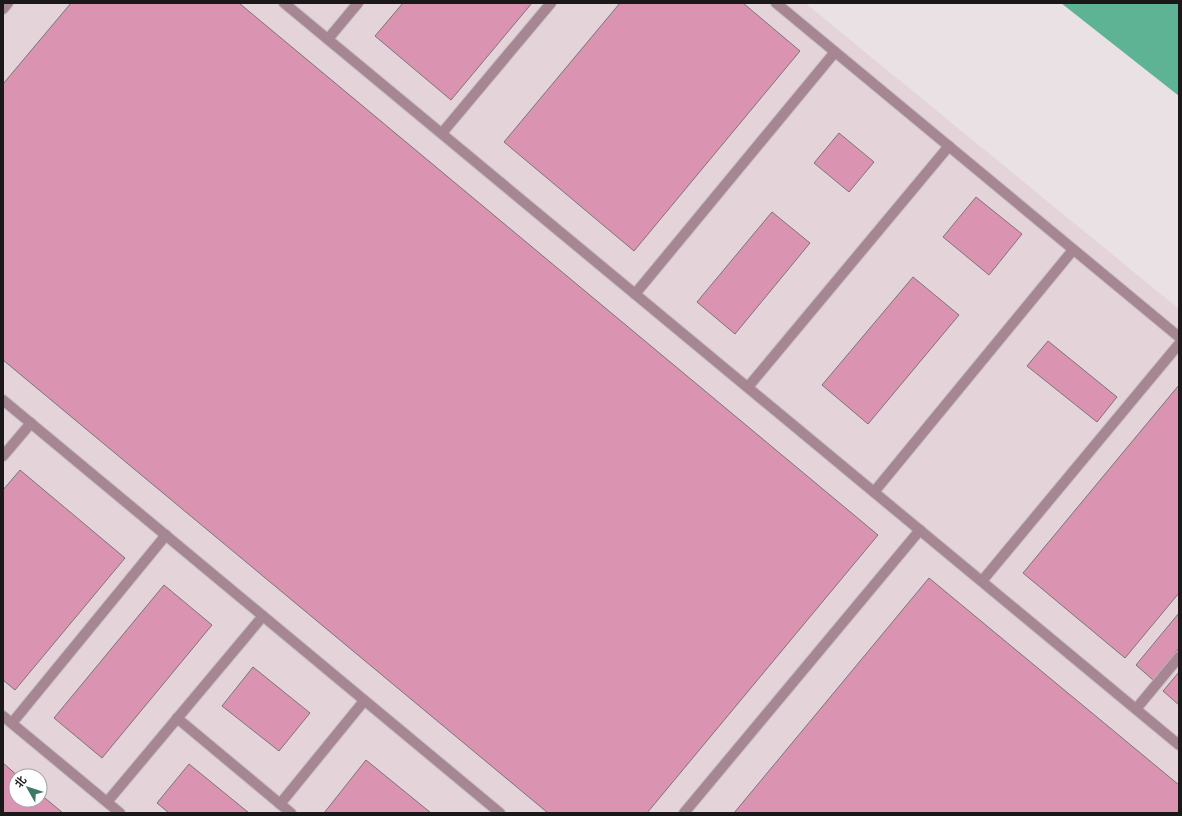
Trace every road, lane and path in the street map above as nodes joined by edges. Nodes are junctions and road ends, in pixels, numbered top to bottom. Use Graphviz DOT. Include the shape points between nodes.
graph roads {
  1 [pos="8,3"];
  2 [pos="284,3"];
  3 [pos="358,3"];
  4 [pos="551,3"];
  5 [pos="776,3"];
  6 [pos="3,9"];
  7 [pos="328,39"];
  8 [pos="835,52"];
  9 [pos="442,134"];
  10 [pos="948,146"];
  11 [pos="1073,250"];
  12 [pos="635,294"];
  13 [pos="1179,338"];
  14 [pos="1179,344"];
  15 [pos="748,387"];
  16 [pos="3,400"];
  17 [pos="31,423"];
  18 [pos="3,456"];
  19 [pos="874,492"];
  20 [pos="920,530"];
  21 [pos="166,536"];
  22 [pos="982,581"];
  23 [pos="263,616"];
  24 [pos="1179,657"];
  25 [pos="364,701"];
  26 [pos="1136,709"];
  27 [pos="3,716"];
  28 [pos="177,718"];
  29 [pos="12,723"];
  30 [pos="1179,744"];
  31 [pos="107,802"];
  32 [pos="280,804"];
  33 [pos="120,813"];
  34 [pos="291,813"];
  35 [pos="500,813"];
  36 [pos="684,813"];
  1 -- 6 [label="lane"];
  2 -- 7 [label="lane"];
  3 -- 7 [label="lane"];
  4 -- 9 [label="lane"];
  5 -- 8 [label="lane"];
  7 -- 9 [label="lane"];
  8 -- 10 [label="lane"];
  8 -- 12 [label="lane"];
  9 -- 12 [label="lane"];
  10 -- 11 [label="lane"];
  10 -- 15 [label="lane"];
  11 -- 13 [label="lane"];
  11 -- 19 [label="lane"];
  12 -- 15 [label="lane"];
  14 -- 22 [label="lane"];
  15 -- 19 [label="lane"];
  16 -- 17 [label="lane"];
  17 -- 18 [label="lane"];
  17 -- 21 [label="lane"];
  19 -- 20 [label="lane"];
  20 -- 22 [label="lane"];
  20 -- 36 [label="lane"];
  21 -- 23 [label="lane"];
  21 -- 29 [label="lane"];
  22 -- 26 [label="lane"];
  23 -- 25 [label="lane"];
  23 -- 28 [label="lane"];
  24 -- 26 [label="lane"];
  25 -- 32 [label="lane"];
  25 -- 35 [label="lane"];
  26 -- 30 [label="lane"];
  27 -- 29 [label="lane"];
  28 -- 31 [label="lane"];
  28 -- 32 [label="lane"];
  29 -- 31 [label="lane"];
  31 -- 33 [label="lane"];
  32 -- 34 [label="lane"];
}
